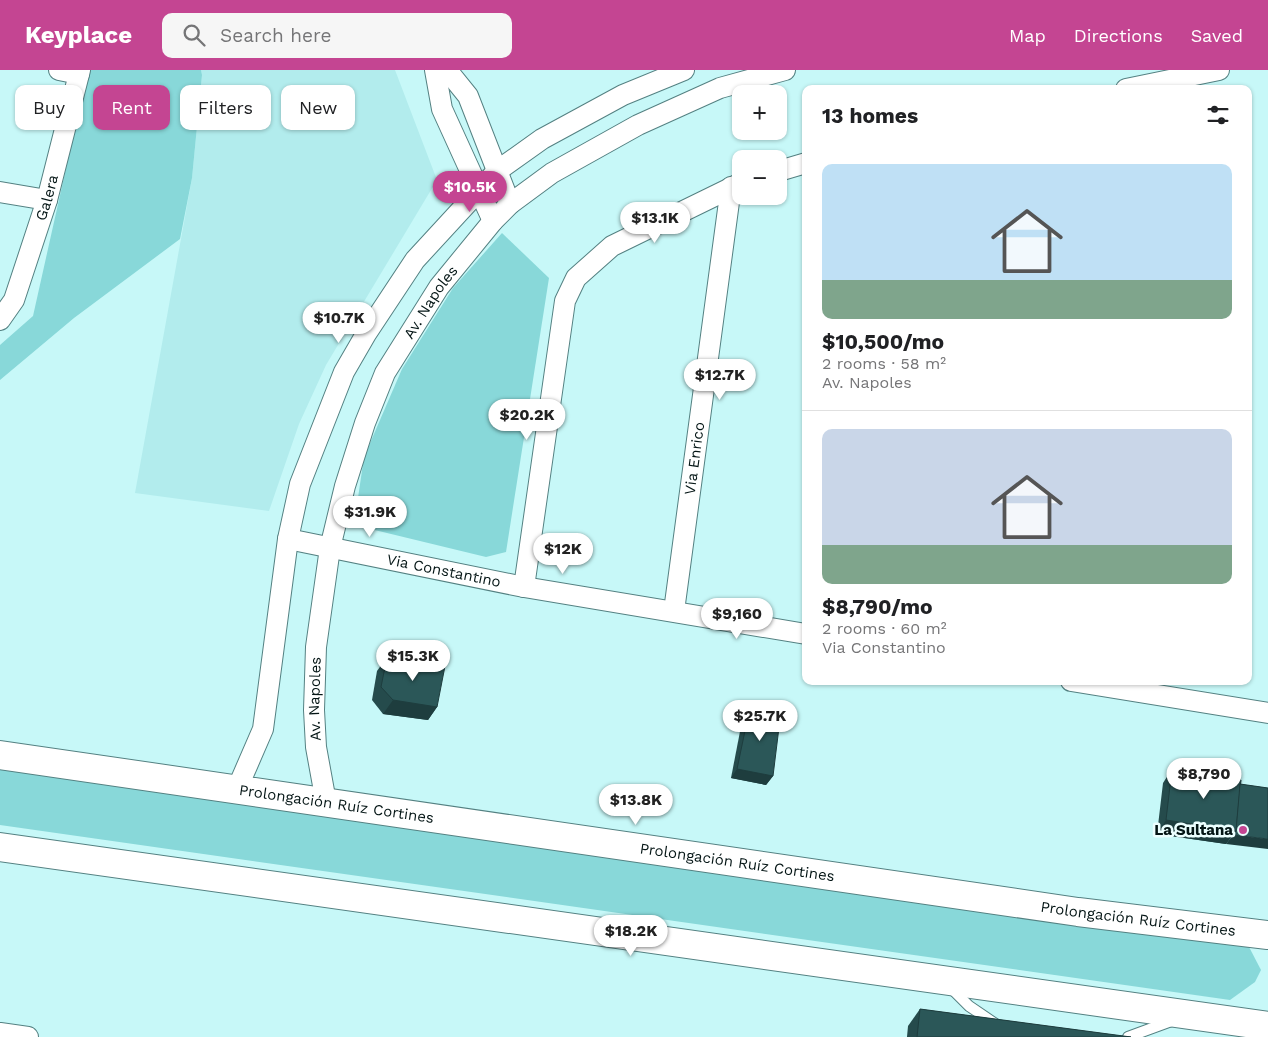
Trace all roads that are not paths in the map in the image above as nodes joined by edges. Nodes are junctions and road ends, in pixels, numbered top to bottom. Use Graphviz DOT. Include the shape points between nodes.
graph roads {
  1 [pos="59,70"];
  2 [pos="435,70"];
  3 [pos="447,70"];
  4 [pos="684,70"];
  5 [pos="785,70"];
  6 [pos="79,72"];
  7 [pos="1210,77"];
  8 [pos="1154,85"];
  9 [pos="802,163"];
  10 [pos="787,168"];
  11 [pos="497,171"];
  12 [pos="732,187"];
  13 [pos="478,190"];
  14 [pos="0,192"];
  15 [pos="47,200"];
  16 [pos="510,204"];
  17 [pos="733,205"];
  18 [pos="493,221"];
  19 [pos="0,320"];
  20 [pos="288,539"];
  21 [pos="330,548"];
  22 [pos="524,587"];
  23 [pos="674,611"];
  24 [pos="802,633"];
  25 [pos="1124,686"];
  26 [pos="1268,713"];
  27 [pos="0,755"];
  28 [pos="237,789"];
  29 [pos="326,802"];
  30 [pos="0,848"];
  31 [pos="1268,935"];
  32 [pos="937,978"];
  33 [pos="1185,1014"];
  34 [pos="1268,1026"];
  35 [pos="1004,1030"];
  36 [pos="0,1033"];
  37 [pos="28,1037"];
  38 [pos="1128,1037"];
  1 -- 6 [label="street"];
  2 -- 13 [label="street" via="442,109"];
  3 -- 11 [label="street" via="468,96"];
  4 -- 11 [label="street" via="623,95 550,134"];
  5 -- 16 [label="street, Av. Napoles" via="720,88 638,125 552,172"];
  6 -- 15 [label="street, Galera"];
  7 -- 8 [label="street"];
  9 -- 10 [label="street"];
  11 -- 13 [label="street"];
  11 -- 16 [label="street"];
  12 -- 22 [label="street" via="612,246 576,278 565,301"];
  13 -- 18 [label="street"];
  13 -- 20 [label="street" via="415,260 344,372 300,484"];
  14 -- 15 [label="street"];
  15 -- 19 [label="street, Galera" via="14,300"];
  16 -- 18 [label="street, Av. Napoles"];
  17 -- 23 [label="street, Via Enrico"];
  18 -- 21 [label="street, Av. Napoles" via="439,288 385,373 365,422"];
  20 -- 21 [label="street, Via Constantino"];
  20 -- 28 [label="street" via="263,730"];
  21 -- 22 [label="street, Via Constantino"];
  21 -- 29 [label="street, Av. Napoles" via="316,646 314,710 316,747"];
  22 -- 23 [label="street, Via Constantino"];
  23 -- 24 [label="street, Via Constantino"];
  25 -- 26 [label="street"];
  27 -- 28 [label="main road, Prolongación Ruíz Cortines"];
  28 -- 29 [label="main road, Prolongación Ruíz Cortines"];
  29 -- 31 [label="main road, Prolongación Ruíz Cortines" via="1068,911"];
  30 -- 32 [label="main road"];
  32 -- 33 [label="main road"];
  32 -- 35 [label="lane"];
  33 -- 34 [label="main road"];
  33 -- 38 [label="lane"];
  36 -- 37 [label="street"];
}
